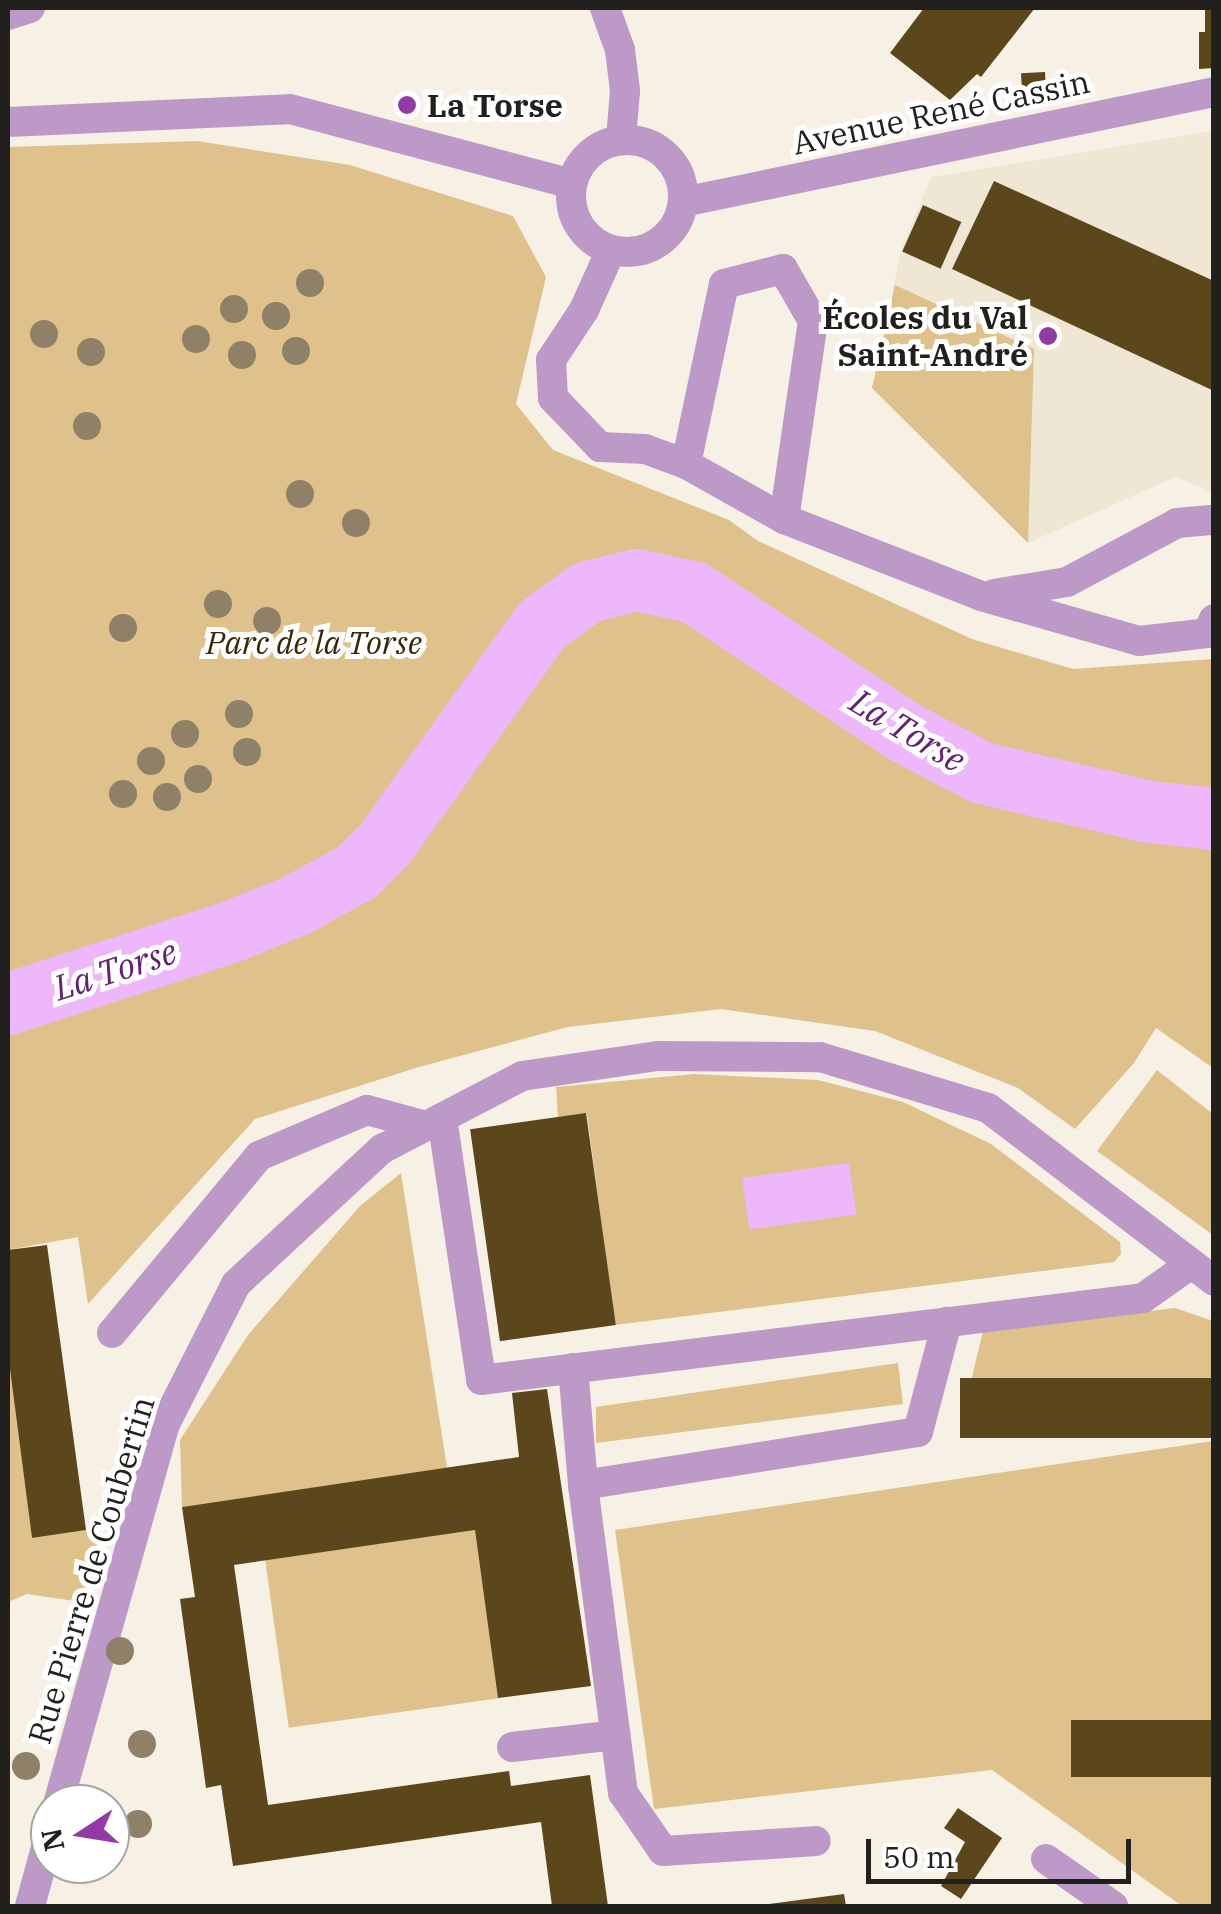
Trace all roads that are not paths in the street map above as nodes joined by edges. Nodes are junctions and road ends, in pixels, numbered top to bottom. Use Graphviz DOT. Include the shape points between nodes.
graph roads {
  1 [pos="30,8"];
  2 [pos="605,8"];
  3 [pos="8,15"];
  4 [pos="1214,92"];
  5 [pos="8,122"];
  6 [pos="621,139"];
  7 [pos="571,184"];
  8 [pos="683,202"];
  9 [pos="610,250"];
  10 [pos="686,464"];
  11 [pos="784,519"];
  12 [pos="1214,520"];
  13 [pos="981,596"];
  14 [pos="1214,618"];
  15 [pos="434,1122"];
  16 [pos="1202,1273"];
  17 [pos="947,1322"];
  18 [pos="112,1333"];
  19 [pos="573,1368"];
  20 [pos="583,1485"];
  21 [pos="615,1735"];
  22 [pos="512,1747"];
  23 [pos="64,1784"];
  24 [pos="816,1841"];
  25 [pos="1046,1858"];
  26 [pos="1112,1906"];
  1 -- 3 [label="street"];
  2 -- 6 [label="street" via="620,50"];
  4 -- 8 [label="street, Avenue René Cassin"];
  5 -- 7 [label="street" via="290,110"];
  6 -- 7 [label="street" via="589,154"];
  6 -- 8 [label="street" via="654,146 669,158 682,182"];
  7 -- 9 [label="street" via="577,223"];
  8 -- 9 [label="street" via="672,230 657,244"];
  9 -- 10 [label="street" via="584,310 551,360 553,398 600,447 645,449"];
  10 -- 11 [label="street"];
  10 -- 11 [label="street" via="724,284 783,270 813,321"];
  11 -- 13 [label="street"];
  12 -- 13 [label="street" via="1177,523 1068,582"];
  13 -- 14 [label="street" via="1140,641 1208,633"];
  15 -- 16 [label="street, Rue Pierre de Coubertin" via="522,1076 658,1056 820,1058 988,1108"];
  15 -- 18 [label="street" via="367,1110 259,1156"];
  15 -- 19 [label="street" via="481,1380"];
  15 -- 23 [label="street, Rue Pierre de Coubertin" via="382,1149 236,1284 165,1424"];
  16 -- 17 [label="street" via="1143,1298"];
  17 -- 19 [label="street"];
  17 -- 20 [label="street" via="918,1432"];
  19 -- 20 [label="street"];
  20 -- 21 [label="street"];
  21 -- 22 [label="street"];
  21 -- 24 [label="street" via="623,1793 663,1851"];
  25 -- 26 [label="street"];
}
